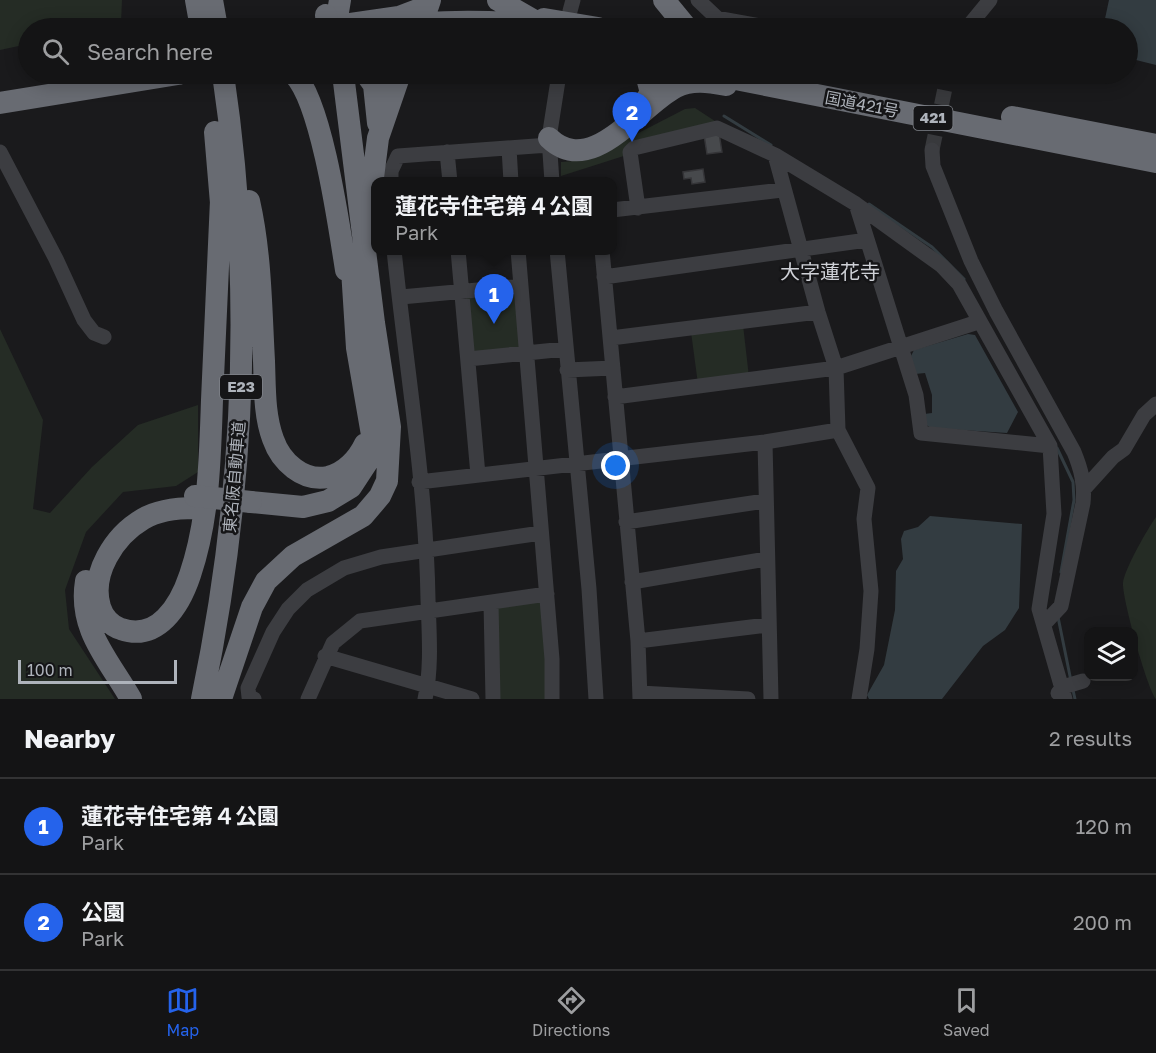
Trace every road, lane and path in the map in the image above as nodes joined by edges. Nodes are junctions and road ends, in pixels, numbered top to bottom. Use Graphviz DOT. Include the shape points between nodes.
graph roads {
  1 [pos="196,0"];
  2 [pos="212,0"];
  3 [pos="430,0"];
  4 [pos="498,0"];
  5 [pos="663,0"];
  6 [pos="698,0"];
  7 [pos="990,0"];
  8 [pos="554,16"];
  9 [pos="331,17"];
  10 [pos="199,18"];
  11 [pos="215,18"];
  12 [pos="505,18"];
  13 [pos="667,18"];
  14 [pos="678,18"];
  15 [pos="717,18"];
  16 [pos="975,18"];
  17 [pos="26,84"];
  18 [pos="119,84"];
  19 [pos="209,84"];
  20 [pos="225,84"];
  21 [pos="303,84"];
  22 [pos="315,84"];
  23 [pos="335,84"];
  24 [pos="342,84"];
  25 [pos="373,84"];
  26 [pos="397,84"];
  27 [pos="558,84"];
  28 [pos="649,84"];
  29 [pos="684,84"];
  30 [pos="722,84"];
  31 [pos="751,84"];
  32 [pos="798,84"];
  33 [pos="803,84"];
  34 [pos="0,88"];
  35 [pos="227,97"];
  36 [pos="340,98"];
  37 [pos="0,104"];
  38 [pos="314,109"];
  39 [pos="378,138"];
  40 [pos="549,141"];
  41 [pos="604,142"];
  42 [pos="1156,145"];
  43 [pos="508,148"];
  44 [pos="932,150"];
  45 [pos="0,152"];
  46 [pos="447,152"];
  47 [pos="775,155"];
  48 [pos="1156,162"];
  49 [pos="373,177"];
  50 [pos="391,177"];
  51 [pos="450,177"];
  52 [pos="511,177"];
  53 [pos="552,177"];
  54 [pos="782,190"];
  55 [pos="371,195"];
  56 [pos="221,200"];
  57 [pos="856,204"];
  58 [pos="638,208"];
  59 [pos="617,210"];
  60 [pos="867,240"];
  61 [pos="801,251"];
  62 [pos="395,255"];
  63 [pos="459,255"];
  64 [pos="518,255"];
  65 [pos="557,255"];
  66 [pos="602,255"];
  67 [pos="971,261"];
  68 [pos="604,277"];
  69 [pos="959,284"];
  70 [pos="521,286"];
  71 [pos="463,291"];
  72 [pos="401,297"];
  73 [pos="818,312"];
  74 [pos="364,322"];
  75 [pos="978,322"];
  76 [pos="104,337"];
  77 [pos="611,338"];
  78 [pos="1012,338"];
  79 [pos="900,346"];
  80 [pos="993,348"];
  81 [pos="565,349"];
  82 [pos="526,352"];
  83 [pos="468,359"];
  84 [pos="614,368"];
  85 [pos="837,368"];
  86 [pos="567,370"];
  87 [pos="615,396"];
  88 [pos="1156,405"];
  89 [pos="368,418"];
  90 [pos="390,427"];
  91 [pos="838,430"];
  92 [pos="765,442"];
  93 [pos="1050,446"];
  94 [pos="619,458"];
  95 [pos="576,463"];
  96 [pos="536,467"];
  97 [pos="478,476"];
  98 [pos="419,482"];
  99 [pos="1084,489"];
  100 [pos="765,501"];
  101 [pos="195,502"];
  102 [pos="251,508"];
  103 [pos="626,522"];
  104 [pos="541,533"];
  105 [pos="427,552"];
  106 [pos="766,559"];
  107 [pos="632,582"];
  108 [pos="547,594"];
  109 [pos="491,603"];
  110 [pos="428,612"];
  111 [pos="1045,623"];
  112 [pos="767,625"];
  113 [pos="638,641"];
  114 [pos="325,656"];
  115 [pos="1083,681"];
  116 [pos="426,693"];
  117 [pos="1062,695"];
  118 [pos="640,696"];
  119 [pos="131,699"];
  120 [pos="186,699"];
  121 [pos="202,699"];
  122 [pos="221,699"];
  123 [pos="254,699"];
  124 [pos="308,699"];
  125 [pos="472,699"];
  126 [pos="493,699"];
  127 [pos="552,699"];
  128 [pos="596,699"];
  129 [pos="748,699"];
  130 [pos="771,699"];
  131 [pos="859,699"];
  1 -- 10 [label="highway"];
  2 -- 11 [label="highway"];
  3 -- 9 [label="highway" via="428,6 399,17"];
  4 -- 8 [label="highway" via="508,8"];
  5 -- 13 [label="highway"];
  5 -- 14 [label="highway"];
  6 -- 15 [label="street"];
  7 -- 16 [label="street"];
  8 -- 12 [label="highway"];
  17 -- 34 [label="highway"];
  18 -- 37 [label="highway"];
  19 -- 56 [label="highway, 東名阪自動車道 / E23"];
  20 -- 35 [label="highway, 東名阪自動車道 / E23"];
  21 -- 38 [label="highway"];
  22 -- 38 [label="highway"];
  23 -- 36 [label="highway"];
  24 -- 36 [label="highway"];
  25 -- 39 [label="highway"];
  26 -- 39 [label="highway"];
  27 -- 40 [label="street"];
  28 -- 41 [label="highway" via="651,93 642,108"];
  29 -- 41 [label="highway"];
  30 -- 31 [label="highway"];
  32 -- 48 [label="highway, 国道421号 / 421"];
  33 -- 42 [label="highway, 国道421号 / 421"];
  35 -- 89 [label="highway" via="254,223 266,408 273,440 294,469 310,476 329,477 347,468 362,451"];
  35 -- 121 [label="highway, 東名阪自動車道 / E23" via="241,263 240,413 229,537"];
  36 -- 74 [label="highway"];
  38 -- 74 [label="highway"];
  39 -- 49 [label="highway"];
  40 -- 41 [label="highway" via="561,149 581,152"];
  40 -- 43 [label="street"];
  40 -- 53 [label="street"];
  43 -- 46 [label="street"];
  43 -- 52 [label="street"];
  44 -- 67 [label="street" via="933,166"];
  45 -- 76 [label="street" via="84,320 94,333"];
  46 -- 50 [label="street" via="398,156"];
  46 -- 51 [label="street"];
  47 -- 54 [label="street"];
  47 -- 57 [label="street"];
  47 -- 58 [label="street" via="717,128 634,148 630,152"];
  54 -- 58 [label="street"];
  54 -- 61 [label="street"];
  55 -- 74 [label="highway"];
  56 -- 101 [label="highway" via="208,485 196,557 183,593 168,617 146,632 131,633 116,627 107,620 98,596 101,572 111,549 142,519"];
  56 -- 120 [label="highway, 東名阪自動車道 / E23" via="226,344 220,471 207,585"];
  57 -- 60 [label="street"];
  57 -- 69 [label="street" via="942,266"];
  58 -- 59 [label="street"];
  60 -- 61 [label="street"];
  60 -- 79 [label="street"];
  61 -- 68 [label="street"];
  61 -- 73 [label="street"];
  62 -- 72 [label="street"];
  63 -- 71 [label="street"];
  64 -- 70 [label="street"];
  65 -- 81 [label="street"];
  66 -- 68 [label="street"];
  67 -- 69 [label="street"];
  67 -- 78 [label="street"];
  68 -- 77 [label="street"];
  69 -- 75 [label="street"];
  70 -- 71 [label="street"];
  70 -- 82 [label="street"];
  71 -- 72 [label="street"];
  71 -- 83 [label="street"];
  72 -- 98 [label="street"];
  73 -- 77 [label="street"];
  73 -- 85 [label="street"];
  74 -- 89 [label="highway"];
  74 -- 90 [label="highway"];
  75 -- 79 [label="street"];
  75 -- 80 [label="street"];
  77 -- 84 [label="street"];
  78 -- 80 [label="street"];
  78 -- 99 [label="street" via="1074,452"];
  79 -- 85 [label="street"];
  79 -- 93 [label="street" via="916,395 921,434"];
  80 -- 93 [label="street"];
  81 -- 82 [label="street"];
  81 -- 86 [label="street"];
  82 -- 83 [label="street"];
  82 -- 96 [label="street"];
  83 -- 97 [label="street"];
  84 -- 86 [label="street"];
  84 -- 87 [label="street"];
  85 -- 87 [label="street"];
  85 -- 91 [label="street"];
  86 -- 95 [label="street"];
  87 -- 94 [label="street"];
  88 -- 99 [label="street" via="1144,415 1124,449"];
  89 -- 102 [label="highway" via="372,435 370,458 351,487 315,505"];
  90 -- 102 [label="highway" via="380,470 348,504 328,514 299,519"];
  90 -- 122 [label="highway" via="387,482 380,496 363,516 293,555 266,581 252,607"];
  91 -- 92 [label="street"];
  91 -- 131 [label="street" via="868,488 864,519 871,591"];
  92 -- 94 [label="street"];
  92 -- 100 [label="street"];
  93 -- 111 [label="street" via="1054,514 1039,609"];
  94 -- 95 [label="street"];
  94 -- 103 [label="street"];
  95 -- 96 [label="street"];
  95 -- 128 [label="street"];
  96 -- 97 [label="street"];
  96 -- 104 [label="street"];
  97 -- 98 [label="street"];
  98 -- 105 [label="street"];
  99 -- 111 [label="street" via="1061,606"];
  100 -- 103 [label="street"];
  100 -- 106 [label="street"];
  101 -- 102 [label="highway"];
  101 -- 119 [label="highway" via="164,498 133,511 110,530 90,564 84,599 91,634"];
  103 -- 107 [label="street"];
  104 -- 105 [label="street"];
  104 -- 108 [label="street"];
  105 -- 110 [label="street"];
  105 -- 123 [label="street" via="361,561 307,590 273,632 248,688 249,698"];
  106 -- 107 [label="street"];
  106 -- 112 [label="street"];
  107 -- 113 [label="street"];
  108 -- 109 [label="street"];
  108 -- 127 [label="street"];
  109 -- 110 [label="street"];
  109 -- 126 [label="street"];
  110 -- 114 [label="street" via="360,621 342,633"];
  110 -- 116 [label="street"];
  111 -- 117 [label="street"];
  112 -- 113 [label="street"];
  112 -- 130 [label="street"];
  113 -- 118 [label="street"];
  114 -- 116 [label="street"];
  114 -- 124 [label="street"];
  115 -- 117 [label="street"];
  116 -- 125 [label="street"];
  118 -- 129 [label="street"];
}
